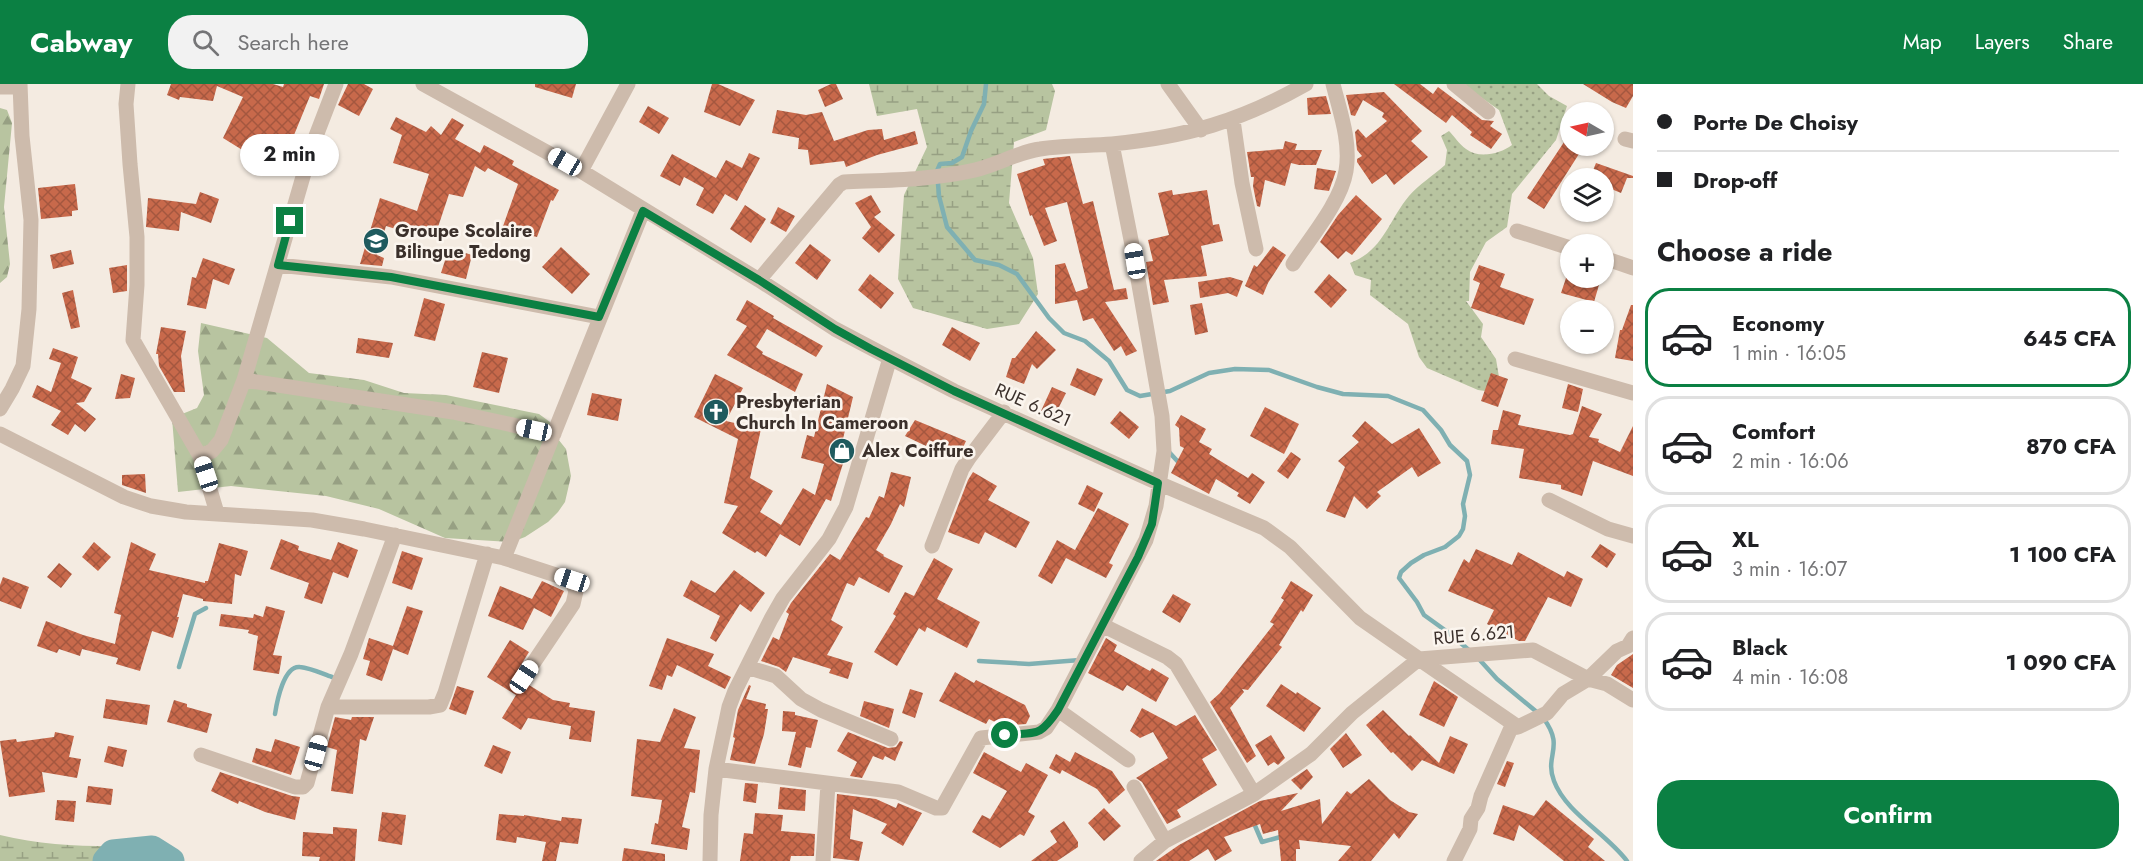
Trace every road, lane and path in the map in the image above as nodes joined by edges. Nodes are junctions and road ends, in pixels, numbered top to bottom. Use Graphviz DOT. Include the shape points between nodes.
graph roads {
  1 [pos="128,84"];
  2 [pos="336,84"];
  3 [pos="423,84"];
  4 [pos="628,84"];
  5 [pos="1168,84"];
  6 [pos="1333,84"];
  7 [pos="1454,84"];
  8 [pos="20,85"];
  9 [pos="1295,86"];
  10 [pos="0,87"];
  11 [pos="1488,112"];
  12 [pos="1233,120"];
  13 [pos="1201,130"];
  14 [pos="1112,144"];
  15 [pos="581,171"];
  16 [pos="643,211"];
  17 [pos="1516,231"];
  18 [pos="1560,245"];
  19 [pos="1256,249"];
  20 [pos="1614,261"];
  21 [pos="1293,264"];
  22 [pos="278,265"];
  23 [pos="1633,268"];
  24 [pos="759,280"];
  25 [pos="599,317"];
  26 [pos="890,358"];
  27 [pos="1515,360"];
  28 [pos="244,380"];
  29 [pos="1633,393"];
  30 [pos="0,409"];
  31 [pos="1004,412"];
  32 [pos="0,434"];
  33 [pos="554,434"];
  34 [pos="200,456"];
  35 [pos="1158,483"];
  36 [pos="1549,500"];
  37 [pos="217,513"];
  38 [pos="395,535"];
  39 [pos="1633,536"];
  40 [pos="932,546"];
  41 [pos="487,554"];
  42 [pos="504,558"];
  43 [pos="1102,625"];
  44 [pos="1633,639"];
  45 [pos="1419,659"];
  46 [pos="747,667"];
  47 [pos="524,677"];
  48 [pos="1588,679"];
  49 [pos="1633,700"];
  50 [pos="328,707"];
  51 [pos="1058,710"];
  52 [pos="1518,727"];
  53 [pos="891,739"];
  54 [pos="201,755"];
  55 [pos="1128,760"];
  56 [pos="716,769"];
  57 [pos="828,784"];
  58 [pos="1134,788"];
  59 [pos="1254,794"];
  60 [pos="1166,841"];
  61 [pos="710,861"];
  62 [pos="823,861"];
  63 [pos="1142,861"];
  64 [pos="1454,861"];
  1 -- 34 [label="street" via="126,104 137,237 134,340"];
  2 -- 22 [label="street" via="311,149"];
  3 -- 15 [label="street, RUE 6.621"];
  4 -- 15 [label="street"];
  5 -- 13 [label="street"];
  6 -- 21 [label="street" via="1345,129 1346,171 1326,215"];
  7 -- 11 [label="street"];
  8 -- 10 [label="street"];
  8 -- 30 [label="street" via="31,220 29,309 23,366"];
  9 -- 12 [label="street"];
  12 -- 13 [label="street"];
  12 -- 19 [label="street"];
  13 -- 14 [label="street"];
  14 -- 24 [label="street" via="1038,149 942,177 844,182"];
  14 -- 35 [label="street" via="1162,416 1164,451"];
  15 -- 16 [label="street, RUE 6.621"];
  16 -- 24 [label="street, RUE 6.621"];
  16 -- 25 [label="street"];
  17 -- 18 [label="street"];
  20 -- 23 [label="street"];
  22 -- 25 [label="street" via="391,277"];
  22 -- 28 [label="street"];
  24 -- 26 [label="street, RUE 6.621" via="835,329"];
  25 -- 33 [label="street"];
  26 -- 31 [label="street, RUE 6.621"];
  26 -- 46 [label="street" via="840,521 783,598"];
  27 -- 29 [label="street"];
  28 -- 33 [label="street" via="453,412"];
  28 -- 34 [label="street" via="221,440"];
  31 -- 35 [label="street, RUE 6.621"];
  31 -- 40 [label="street" via="962,469"];
  32 -- 37 [label="street" via="124,497 161,508"];
  33 -- 42 [label="street"];
  34 -- 37 [label="street"];
  35 -- 43 [label="street" via="1146,540"];
  35 -- 45 [label="street, RUE 6.621" via="1264,528 1290,547 1360,618"];
  36 -- 39 [label="street" via="1608,529"];
  37 -- 38 [label="street" via="312,520"];
  38 -- 41 [label="street"];
  38 -- 50 [label="street"];
  41 -- 42 [label="street"];
  41 -- 50 [label="street" via="440,705"];
  42 -- 47 [label="street" via="572,580 576,591 573,604"];
  43 -- 51 [label="street"];
  43 -- 59 [label="street" via="1176,664"];
  44 -- 48 [label="street"];
  45 -- 48 [label="street, RUE 6.621" via="1533,650"];
  45 -- 52 [label="street"];
  45 -- 59 [label="street" via="1352,713 1311,754"];
  46 -- 53 [label="street" via="776,676 801,699 821,710"];
  46 -- 56 [label="street" via="729,707"];
  48 -- 49 [label="street, RUE 6.621" via="1606,684"];
  48 -- 52 [label="street" via="1563,694 1547,713"];
  50 -- 54 [label="street" via="310,776 303,787"];
  51 -- 55 [label="street"];
  51 -- 57 [label="street" via="1039,732 981,738 942,808 898,792"];
  52 -- 64 [label="street" via="1510,728 1505,738"];
  56 -- 57 [label="street"];
  56 -- 61 [label="street"];
  57 -- 62 [label="street"];
  58 -- 60 [label="street"];
  59 -- 60 [label="street"];
  60 -- 63 [label="street"];
}
